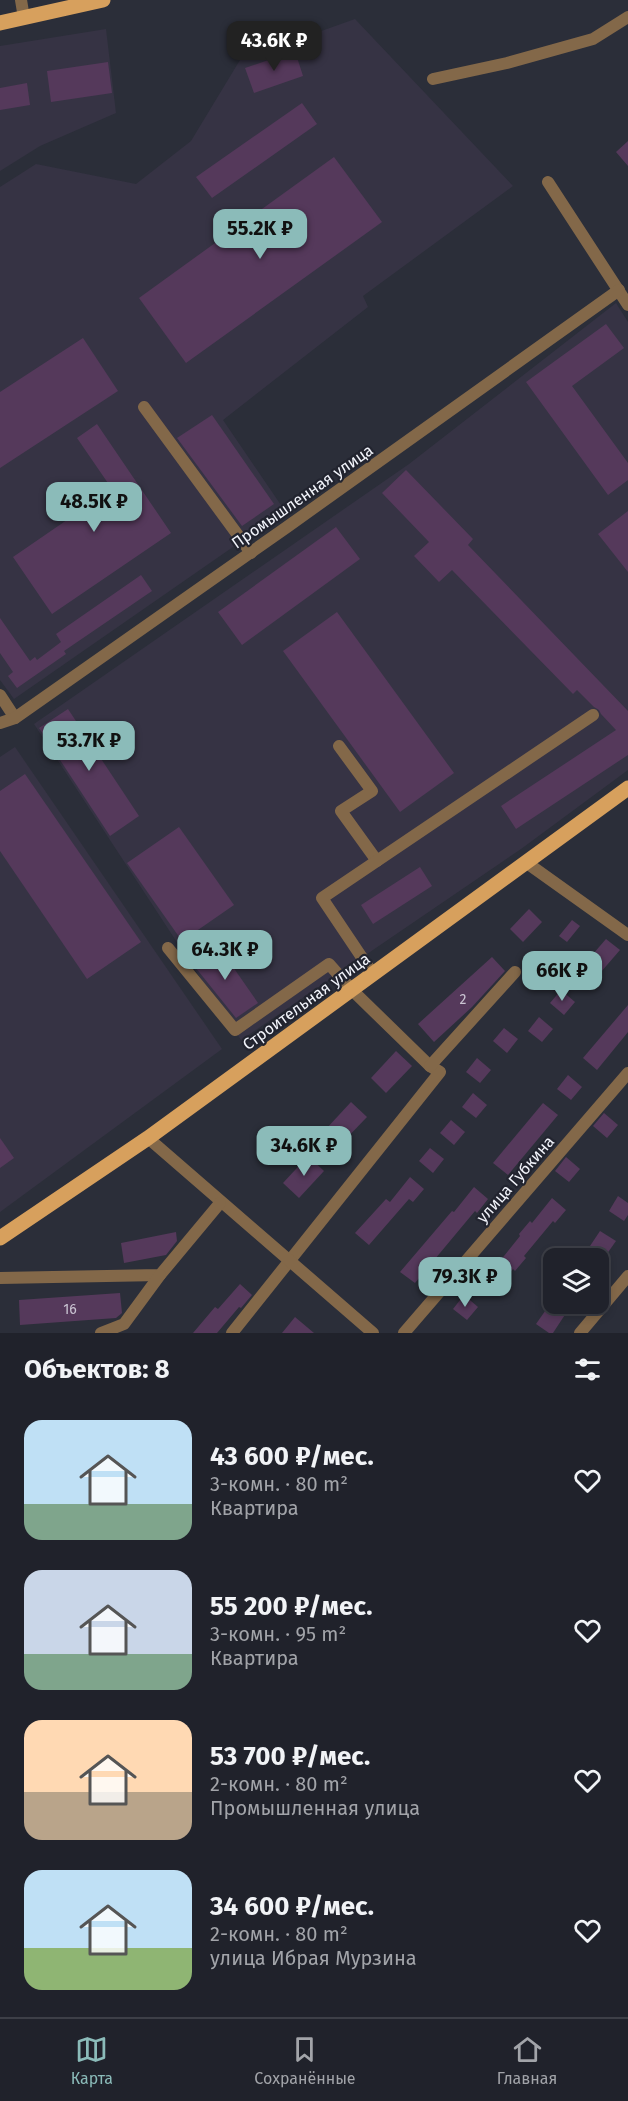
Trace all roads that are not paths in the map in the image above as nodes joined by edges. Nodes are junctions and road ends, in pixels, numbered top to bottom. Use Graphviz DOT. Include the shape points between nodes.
graph roads {
  1 [pos="21,0"];
  2 [pos="103,0"];
  3 [pos="628,17"];
  4 [pos="24,18"];
  5 [pos="0,23"];
  6 [pos="433,79"];
  7 [pos="548,182"];
  8 [pos="619,290"];
  9 [pos="628,305"];
  10 [pos="144,407"];
  11 [pos="251,553"];
  12 [pos="0,695"];
  13 [pos="593,715"];
  14 [pos="15,717"];
  15 [pos="0,723"];
  16 [pos="339,746"];
  17 [pos="628,788"];
  18 [pos="377,861"];
  19 [pos="527,863"];
  20 [pos="628,935"];
  21 [pos="168,948"];
  22 [pos="515,972"];
  23 [pos="374,974"];
  24 [pos="352,990"];
  25 [pos="430,1066"];
  26 [pos="628,1073"];
  27 [pos="148,1138"];
  28 [pos="220,1203"];
  29 [pos="0,1238"];
  30 [pos="291,1261"];
  31 [pos="160,1275"];
  32 [pos="628,1276"];
  33 [pos="0,1278"];
  34 [pos="101,1333"];
  35 [pos="232,1333"];
  36 [pos="372,1333"];
  37 [pos="404,1333"];
  38 [pos="580,1333"];
  1 -- 4 [label="street"];
  2 -- 4 [label="main road"];
  3 -- 6 [label="street" via="593,39"];
  4 -- 5 [label="main road"];
  7 -- 8 [label="street"];
  8 -- 9 [label="street"];
  8 -- 11 [label="street, Промышленная улица"];
  10 -- 11 [label="street"];
  11 -- 14 [label="street, Промышленная улица"];
  12 -- 14 [label="street"];
  13 -- 18 [label="street"];
  14 -- 15 [label="street, Промышленная улица"];
  16 -- 18 [label="street" via="372,791 340,811"];
  17 -- 19 [label="main road, Строительная улица"];
  18 -- 23 [label="street" via="322,898"];
  19 -- 20 [label="street"];
  19 -- 23 [label="main road, Строительная улица"];
  21 -- 24 [label="street" via="235,1030 329,964"];
  22 -- 25 [label="street"];
  23 -- 24 [label="main road, Строительная улица"];
  24 -- 25 [label="street"];
  24 -- 27 [label="main road, Строительная улица"];
  25 -- 30 [label="street" via="440,1072"];
  26 -- 37 [label="street, улица Губкина"];
  27 -- 28 [label="street"];
  27 -- 29 [label="main road, Строительная улица"];
  28 -- 30 [label="street"];
  28 -- 31 [label="street"];
  30 -- 35 [label="street"];
  30 -- 36 [label="street"];
  31 -- 33 [label="street"];
  31 -- 34 [label="street" via="124,1324"];
  32 -- 38 [label="street"];
}
